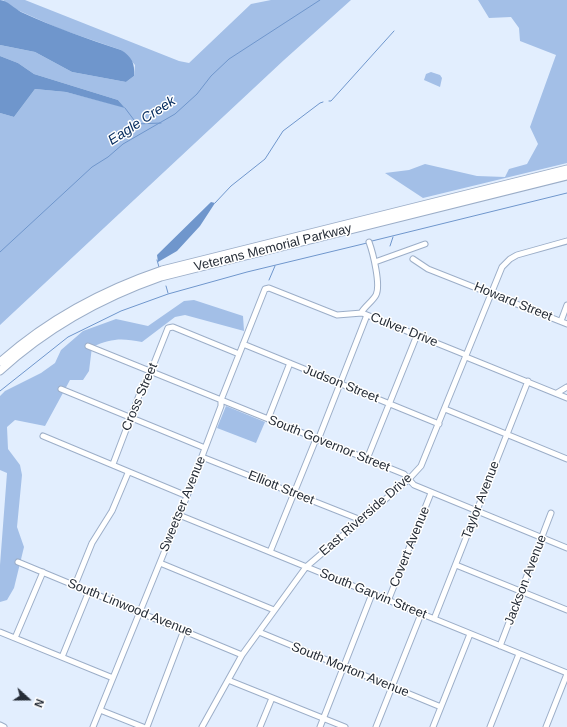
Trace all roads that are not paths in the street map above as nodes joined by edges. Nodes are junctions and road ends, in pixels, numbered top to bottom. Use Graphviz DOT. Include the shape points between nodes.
graph roads {
  1 [pos="567,169"];
  2 [pos="567,176"];
  3 [pos="369,242"];
  4 [pos="567,242"];
  5 [pos="425,244"];
  6 [pos="412,259"];
  7 [pos="375,262"];
  8 [pos="274,290"];
  9 [pos="490,294"];
  10 [pos="567,305"];
  11 [pos="364,314"];
  12 [pos="561,321"];
  13 [pos="567,324"];
  14 [pos="417,335"];
  15 [pos="243,344"];
  16 [pos="88,346"];
  17 [pos="239,354"];
  18 [pos="466,356"];
  19 [pos="0,362"];
  20 [pos="290,363"];
  21 [pos="0,371"];
  22 [pos="151,372"];
  23 [pos="528,382"];
  24 [pos="340,384"];
  25 [pos="567,387"];
  26 [pos="61,389"];
  27 [pos="557,394"];
  28 [pos="567,398"];
  29 [pos="221,400"];
  30 [pos="389,404"];
  31 [pos="445,409"];
  32 [pos="131,418"];
  33 [pos="268,419"];
  34 [pos="439,424"];
  35 [pos="506,434"];
  36 [pos="42,436"];
  37 [pos="317,439"];
  38 [pos="205,448"];
  39 [pos="202,457"];
  40 [pos="367,459"];
  41 [pos="567,460"];
  42 [pos="112,464"];
  43 [pos="128,473"];
  44 [pos="409,479"];
  45 [pos="431,493"];
  46 [pos="294,494"];
  47 [pos="187,496"];
  48 [pos="476,511"];
  49 [pos="552,513"];
  50 [pos="179,515"];
  51 [pos="358,522"];
  52 [pos="542,538"];
  53 [pos="567,548"];
  54 [pos="270,552"];
  55 [pos="18,562"];
  56 [pos="160,563"];
  57 [pos="456,564"];
  58 [pos="306,568"];
  59 [pos="42,572"];
  60 [pos="75,585"];
  61 [pos="88,591"];
  62 [pos="521,591"];
  63 [pos="372,594"];
  64 [pos="388,601"];
  65 [pos="274,610"];
  66 [pos="567,610"];
  67 [pos="140,612"];
  68 [pos="421,614"];
  69 [pos="434,619"];
  70 [pos="184,630"];
  71 [pos="0,632"];
  72 [pos="259,632"];
  73 [pos="470,634"];
  74 [pos="15,638"];
  75 [pos="500,646"];
  76 [pos="519,654"];
  77 [pos="242,655"];
  78 [pos="62,657"];
  79 [pos="343,667"];
  80 [pos="567,672"];
  81 [pos="113,678"];
  82 [pos="228,680"];
  83 [pos="392,687"];
  84 [pos="272,698"];
  85 [pos="441,707"];
  86 [pos="100,710"];
  87 [pos="323,718"];
  88 [pos="0,725"];
  89 [pos="4,727"];
  90 [pos="93,727"];
  91 [pos="143,727"];
  92 [pos="147,727"];
  93 [pos="202,727"];
  94 [pos="260,727"];
  95 [pos="320,727"];
  96 [pos="345,727"];
  97 [pos="376,727"];
  98 [pos="434,727"];
  99 [pos="490,727"];
  100 [pos="546,727"];
  1 -- 19 [label="highway, Veterans Memorial Parkway" via="160,270 80,305 34,335"];
  2 -- 21 [label="highway, Veterans Memorial Parkway" via="161,277 80,313 42,337"];
  3 -- 7 [label="street"];
  4 -- 9 [label="street, East Riverside Drive" via="517,255 506,262"];
  5 -- 7 [label="street"];
  6 -- 9 [label="street, Howard Street" via="428,269"];
  7 -- 11 [label="street" via="376,294"];
  8 -- 11 [label="street, Culver Drive" via="340,316"];
  8 -- 15 [label="street, Sweetser Avenue" via="265,289"];
  9 -- 12 [label="street, Howard Street"];
  9 -- 18 [label="street, East Riverside Drive"];
  10 -- 12 [label="street"];
  11 -- 14 [label="street, Culver Drive"];
  11 -- 24 [label="street"];
  12 -- 13 [label="street, Howard Street"];
  14 -- 18 [label="street, Culver Drive"];
  14 -- 30 [label="street"];
  15 -- 17 [label="street, Sweetser Avenue"];
  15 -- 20 [label="street, Judson Street"];
  16 -- 22 [label="street, South Governor Street"];
  17 -- 22 [label="street, Cross Street" via="173,326 168,329"];
  17 -- 29 [label="street, Sweetser Avenue"];
  18 -- 23 [label="street, Culver Drive"];
  18 -- 31 [label="street, East Riverside Drive"];
  20 -- 24 [label="street, Judson Street"];
  20 -- 33 [label="street"];
  22 -- 29 [label="street, South Governor Street"];
  22 -- 32 [label="street, Cross Street" via="143,385"];
  23 -- 27 [label="street, Culver Drive"];
  23 -- 35 [label="street, Taylor Avenue"];
  24 -- 30 [label="street, Judson Street"];
  24 -- 37 [label="street"];
  25 -- 27 [label="street"];
  26 -- 32 [label="street"];
  27 -- 28 [label="street, Culver Drive"];
  29 -- 33 [label="street, South Governor Street"];
  29 -- 38 [label="street, Sweetser Avenue"];
  30 -- 34 [label="street, Judson Street"];
  30 -- 40 [label="street"];
  31 -- 34 [label="street, East Riverside Drive"];
  31 -- 35 [label="street"];
  32 -- 38 [label="street"];
  32 -- 42 [label="street, Cross Street"];
  33 -- 37 [label="street, South Governor Street"];
  34 -- 44 [label="street, East Riverside Drive" via="421,466"];
  35 -- 41 [label="street"];
  35 -- 48 [label="street, Taylor Avenue"];
  36 -- 42 [label="street"];
  37 -- 40 [label="street, South Governor Street"];
  37 -- 46 [label="street"];
  38 -- 39 [label="street, Sweetser Avenue"];
  39 -- 46 [label="street, Elliott Street"];
  39 -- 47 [label="street, Sweetser Avenue"];
  40 -- 44 [label="street, South Governor Street" via="404,474"];
  42 -- 43 [label="street"];
  43 -- 47 [label="street"];
  43 -- 60 [label="street" via="112,512 92,543"];
  44 -- 45 [label="street, South Governor Street" via="414,485"];
  44 -- 51 [label="street, East Riverside Drive"];
  45 -- 48 [label="street, South Governor Street"];
  45 -- 64 [label="street, Covert Avenue"];
  46 -- 51 [label="street, Elliott Street" via="356,518"];
  46 -- 54 [label="street"];
  47 -- 50 [label="street, Sweetser Avenue"];
  48 -- 52 [label="street, South Governor Street"];
  48 -- 57 [label="street, Taylor Avenue"];
  49 -- 52 [label="street, Jackson Avenue"];
  50 -- 54 [label="street, South Garvin Street"];
  50 -- 56 [label="street, Sweetser Avenue"];
  51 -- 58 [label="street, East Riverside Drive"];
  52 -- 53 [label="street, South Governor Street"];
  52 -- 62 [label="street, Jackson Avenue"];
  54 -- 58 [label="street, South Garvin Street"];
  55 -- 59 [label="street, South Linwood Avenue"];
  56 -- 65 [label="street"];
  56 -- 67 [label="street, Sweetser Avenue"];
  57 -- 62 [label="street"];
  57 -- 69 [label="street, Taylor Avenue"];
  58 -- 63 [label="street, South Garvin Street"];
  58 -- 65 [label="street, East Riverside Drive"];
  59 -- 60 [label="street, South Linwood Avenue"];
  59 -- 74 [label="street"];
  60 -- 61 [label="street, South Linwood Avenue"];
  61 -- 67 [label="street, South Linwood Avenue"];
  61 -- 78 [label="street"];
  62 -- 66 [label="street"];
  62 -- 75 [label="street, Jackson Avenue"];
  63 -- 64 [label="street, South Garvin Street"];
  63 -- 79 [label="street, Covert Avenue"];
  64 -- 68 [label="street, South Garvin Street"];
  65 -- 72 [label="street, East Riverside Drive"];
  67 -- 70 [label="street, South Linwood Avenue"];
  67 -- 81 [label="street, Sweetser Avenue"];
  68 -- 69 [label="street, South Garvin Street"];
  68 -- 83 [label="street"];
  69 -- 73 [label="street, South Garvin Street"];
  70 -- 77 [label="street, South Linwood Avenue"];
  70 -- 92 [label="street"];
  71 -- 74 [label="street"];
  72 -- 77 [label="street, East Riverside Drive"];
  72 -- 79 [label="street, South Morton Avenue"];
  73 -- 75 [label="street, South Garvin Street"];
  73 -- 85 [label="street"];
  74 -- 78 [label="street"];
  75 -- 76 [label="street, South Garvin Street"];
  76 -- 80 [label="street, South Garvin Street"];
  76 -- 99 [label="street"];
  77 -- 82 [label="street, East Riverside Drive"];
  78 -- 81 [label="street"];
  79 -- 83 [label="street, South Morton Avenue"];
  79 -- 87 [label="street, Covert Avenue"];
  80 -- 100 [label="street"];
  81 -- 86 [label="street, Sweetser Avenue"];
  82 -- 84 [label="street"];
  82 -- 93 [label="street, East Riverside Drive"];
  83 -- 85 [label="street, South Morton Avenue"];
  83 -- 97 [label="street"];
  84 -- 87 [label="street"];
  84 -- 94 [label="street"];
  85 -- 98 [label="street"];
  86 -- 90 [label="street, Sweetser Avenue"];
  86 -- 91 [label="street"];
  87 -- 95 [label="street, Covert Avenue"];
  87 -- 96 [label="street"];
  88 -- 89 [label="street"];
}
